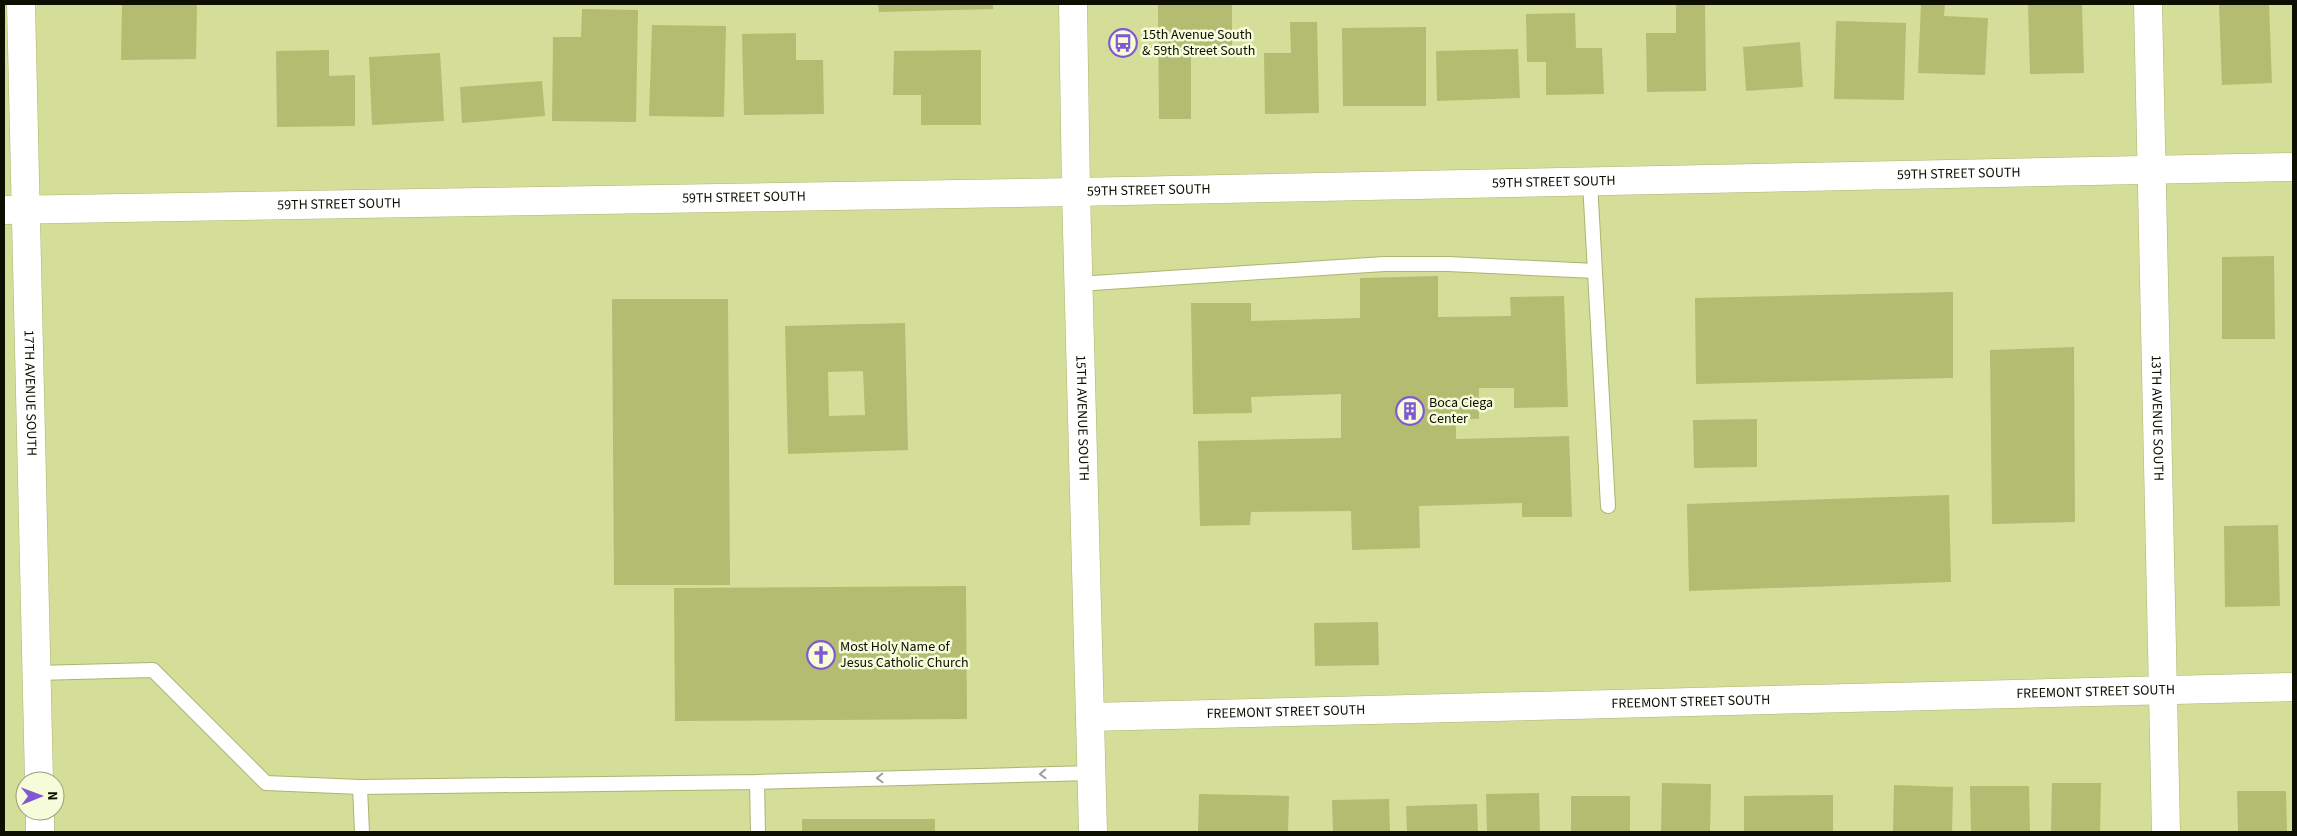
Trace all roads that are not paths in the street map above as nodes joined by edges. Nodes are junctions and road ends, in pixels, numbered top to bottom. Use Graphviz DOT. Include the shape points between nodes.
graph roads {
  1 [pos="21,4"];
  2 [pos="1073,4"];
  3 [pos="2148,4"];
  4 [pos="2293,167"];
  5 [pos="2152,171"];
  6 [pos="1590,182"];
  7 [pos="1076,192"];
  8 [pos="15,210"];
  9 [pos="1595,271"];
  10 [pos="1078,284"];
  11 [pos="1608,506"];
  12 [pos="36,673"];
  13 [pos="2293,687"];
  14 [pos="2164,690"];
  15 [pos="1090,717"];
  16 [pos="39,771"];
  17 [pos="1092,772"];
  18 [pos="757,782"];
  19 [pos="360,787"];
  20 [pos="362,832"];
  21 [pos="758,832"];
  22 [pos="1093,832"];
  23 [pos="2166,832"];
  1 -- 8 [label="street, 17TH AVENUE SOUTH"];
  2 -- 7 [label="street, 15TH AVENUE SOUTH"];
  3 -- 5 [label="street, 13TH AVENUE SOUTH"];
  4 -- 5 [label="street, 59TH STREET SOUTH"];
  5 -- 6 [label="street, 59TH STREET SOUTH"];
  5 -- 14 [label="street, 13TH AVENUE SOUTH"];
  6 -- 7 [label="street, 59TH STREET SOUTH"];
  6 -- 9 [label="lane"];
  7 -- 8 [label="street, 59TH STREET SOUTH"];
  7 -- 10 [label="street, 15TH AVENUE SOUTH"];
  8 -- 12 [label="street, 17TH AVENUE SOUTH"];
  9 -- 10 [label="lane" via="1384,264"];
  9 -- 11 [label="lane"];
  10 -- 15 [label="street, 15TH AVENUE SOUTH"];
  12 -- 16 [label="street, 17TH AVENUE SOUTH"];
  12 -- 19 [label="lane" via="154,670 266,783"];
  13 -- 14 [label="street, FREEMONT STREET SOUTH"];
  14 -- 15 [label="street, FREEMONT STREET SOUTH"];
  14 -- 23 [label="street, 13TH AVENUE SOUTH"];
  15 -- 17 [label="street, 15TH AVENUE SOUTH"];
  17 -- 18 [label="lane, one-way"];
  17 -- 22 [label="street, 15TH AVENUE SOUTH"];
  18 -- 19 [label="lane"];
  18 -- 21 [label="lane"];
  19 -- 20 [label="lane"];
}
